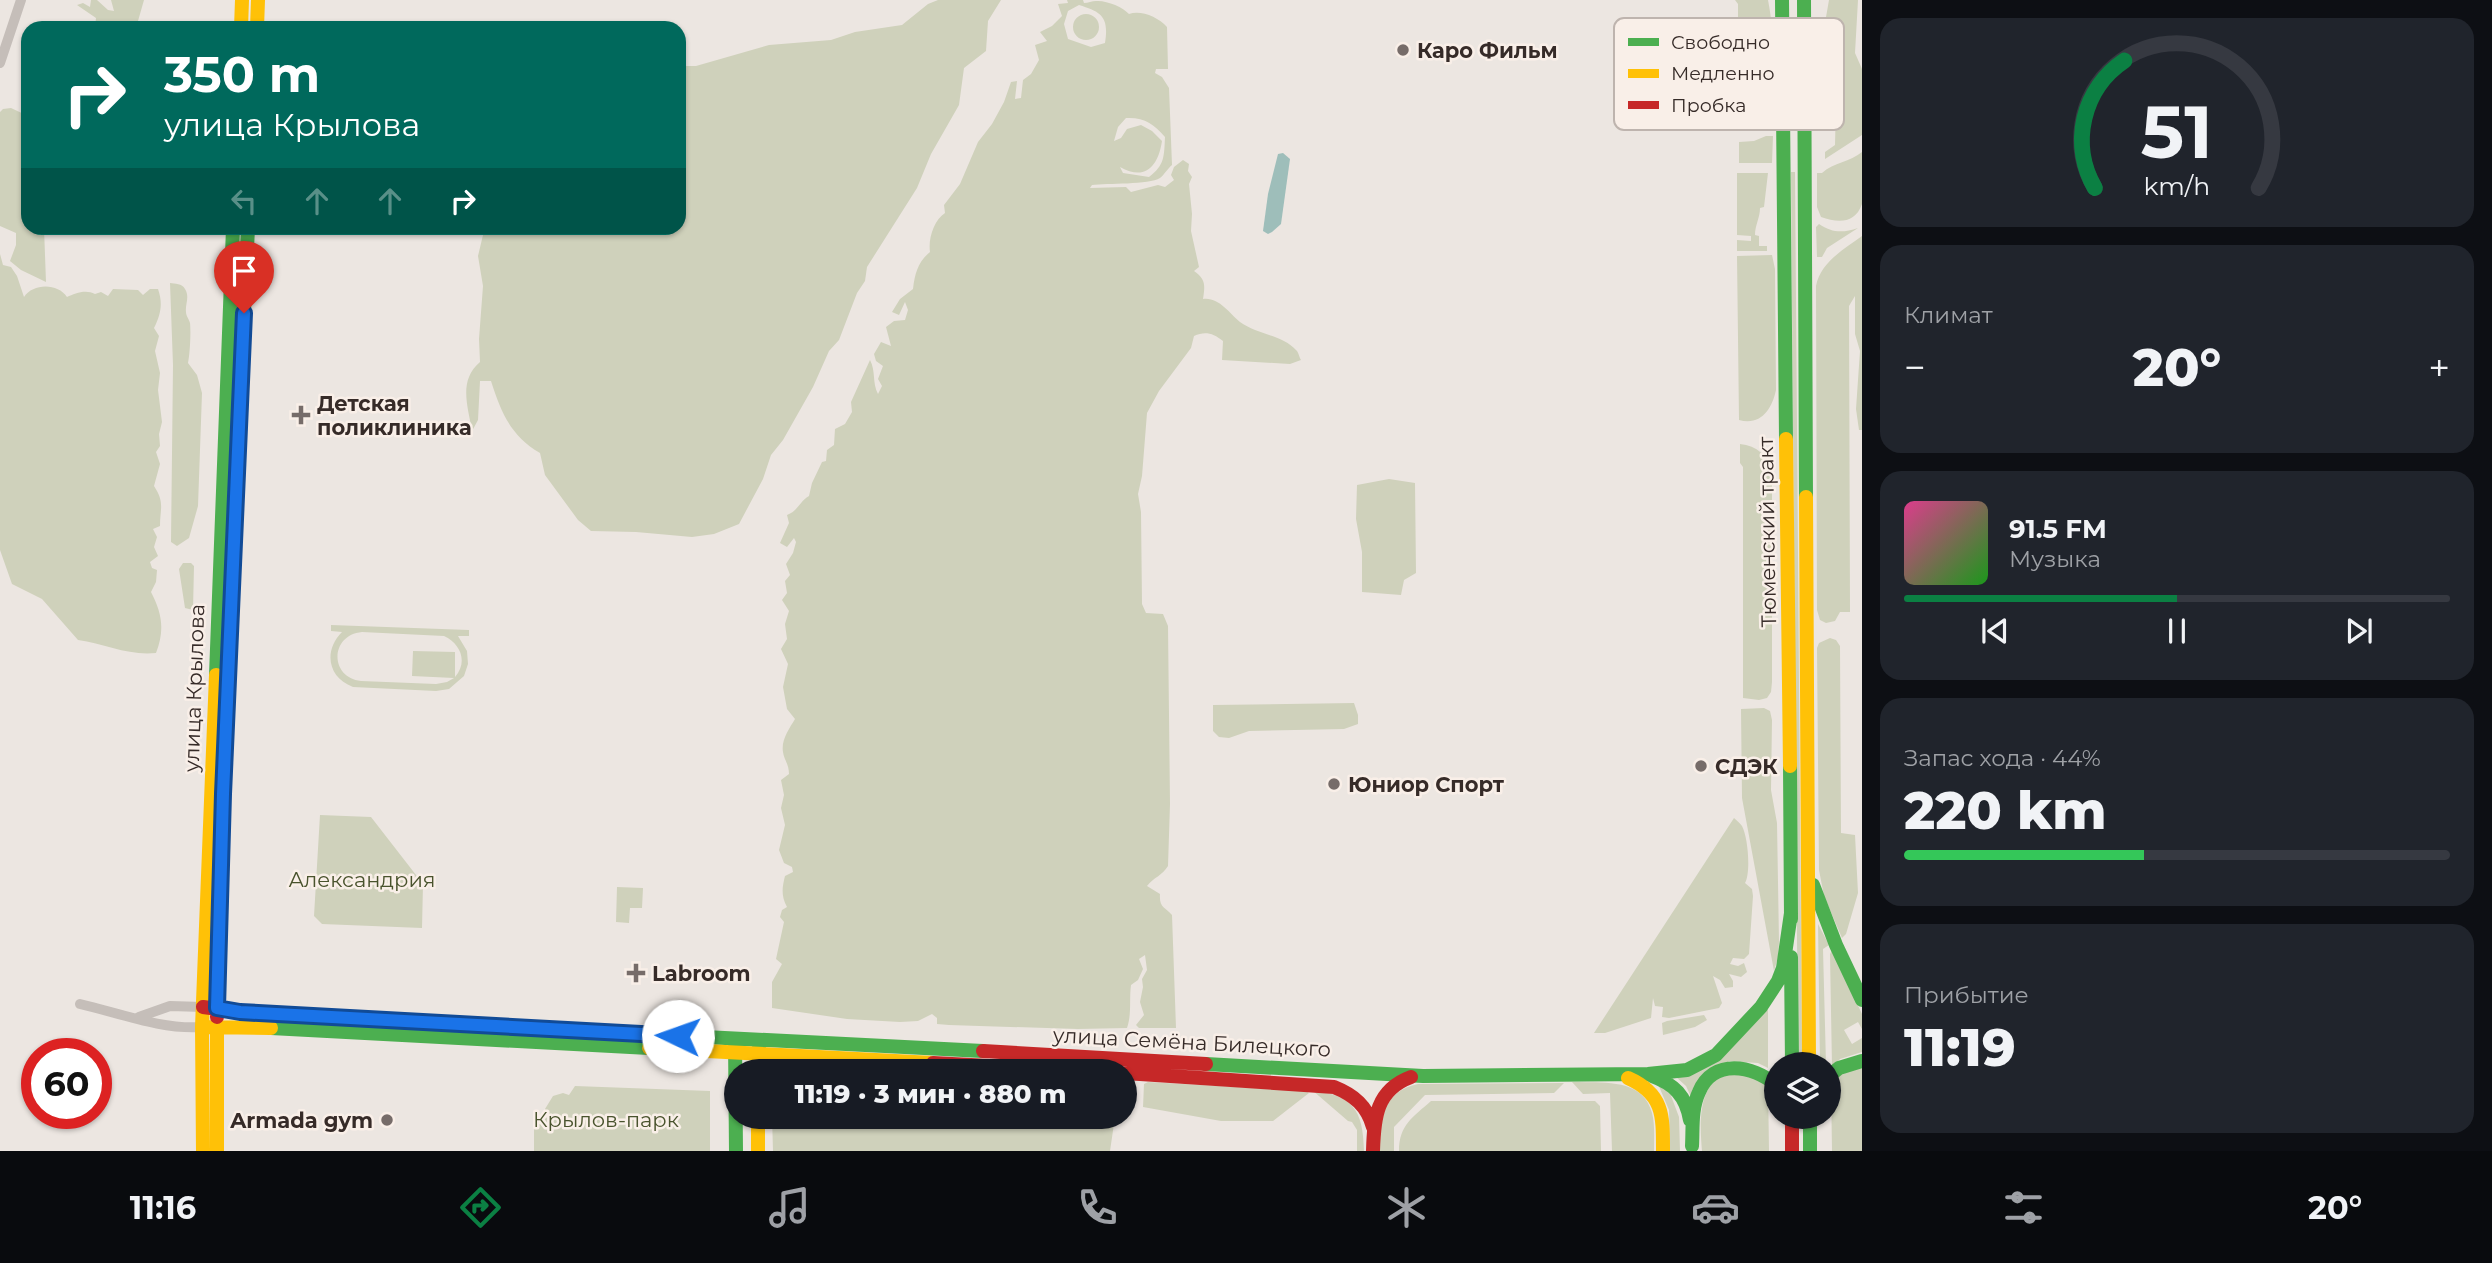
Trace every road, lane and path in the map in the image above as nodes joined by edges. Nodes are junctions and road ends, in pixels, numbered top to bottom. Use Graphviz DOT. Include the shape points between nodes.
graph roads {
  1 [pos="22,0"];
  2 [pos="242,0"];
  3 [pos="258,0"];
  4 [pos="1780,0"];
  5 [pos="1804,0"];
  6 [pos="1781,18"];
  7 [pos="1804,18"];
  8 [pos="241,21"];
  9 [pos="257,21"];
  10 [pos="0,63"];
  11 [pos="1783,130"];
  12 [pos="1805,130"];
  13 [pos="233,235"];
  14 [pos="248,235"];
  15 [pos="1807,841"];
  16 [pos="1791,912"];
  17 [pos="1862,1000"];
  18 [pos="80,1004"];
  19 [pos="210,1008"];
  20 [pos="136,1017"];
  21 [pos="210,1026"];
  22 [pos="735,1046"];
  23 [pos="759,1047"];
  24 [pos="1791,1052"];
  25 [pos="1809,1052"];
  26 [pos="758,1059"];
  27 [pos="924,1059"];
  28 [pos="1862,1061"];
  29 [pos="1841,1067"];
  30 [pos="1764,1073"];
  31 [pos="1137,1074"];
  32 [pos="1648,1074"];
  33 [pos="1615,1075"];
  34 [pos="1423,1076"];
  35 [pos="1373,1127"];
  36 [pos="758,1129"];
  37 [pos="1792,1129"];
  38 [pos="1810,1129"];
  39 [pos="1692,1149"];
  40 [pos="203,1151"];
  41 [pos="217,1151"];
  42 [pos="736,1151"];
  43 [pos="758,1151"];
  44 [pos="1373,1151"];
  45 [pos="1663,1151"];
  46 [pos="1792,1151"];
  47 [pos="1810,1151"];
  1 -- 10 [label="street"];
  2 -- 8 [label="main road"];
  3 -- 9 [label="main road"];
  4 -- 6 [label="main road, Тюменский тракт"];
  5 -- 7 [label="main road, Тюменский тракт"];
  11 -- 16 [label="main road, Тюменский тракт"];
  12 -- 15 [label="main road, Тюменский тракт"];
  13 -- 19 [label="main road, улица Крылова"];
  14 -- 19 [label="main road, улица Крылова"];
  15 -- 17 [label="main road" via="1816,897"];
  15 -- 25 [label="main road, Тюменский тракт"];
  16 -- 24 [label="main road, Тюменский тракт"];
  16 -- 32 [label="main road, улица Семёна Билецкого" via="1783,968 1761,1007 1706,1062 1687,1070"];
  18 -- 20 [label="street"];
  19 -- 20 [label="street" via="170,1006"];
  19 -- 21 [label="main road, улица Крылова"];
  19 -- 22 [label="main road" via="714,1038"];
  20 -- 21 [label="street" via="175,1026"];
  21 -- 22 [label="main road, улица Семёна Билецкого"];
  21 -- 40 [label="main road, улица Крылова"];
  21 -- 41 [label="main road, улица Крылова"];
  22 -- 23 [label="main road, улица Семёна Билецкого"];
  22 -- 42 [label="main road"];
  23 -- 26 [label="main road"];
  23 -- 27 [label="main road, улица Семёна Билецкого"];
  23 -- 34 [label="main road, улица Семёна Билецкого"];
  28 -- 29 [label="main road"];
  30 -- 39 [label="main road" via="1740,1067 1717,1072 1701,1087"];
  31 -- 35 [label="main road, улица Семёна Билецкого" via="1334,1087 1362,1103"];
  32 -- 33 [label="main road, улица Семёна Билецкого"];
  32 -- 39 [label="main road" via="1671,1083 1684,1096"];
  33 -- 34 [label="main road, улица Семёна Билецкого"];
  33 -- 45 [label="main road" via="1641,1083 1657,1099"];
  34 -- 35 [label="main road" via="1398,1081 1387,1091"];
  35 -- 44 [label="main road"];
  36 -- 43 [label="main road"];
  37 -- 46 [label="main road"];
  38 -- 47 [label="main road"];
}
